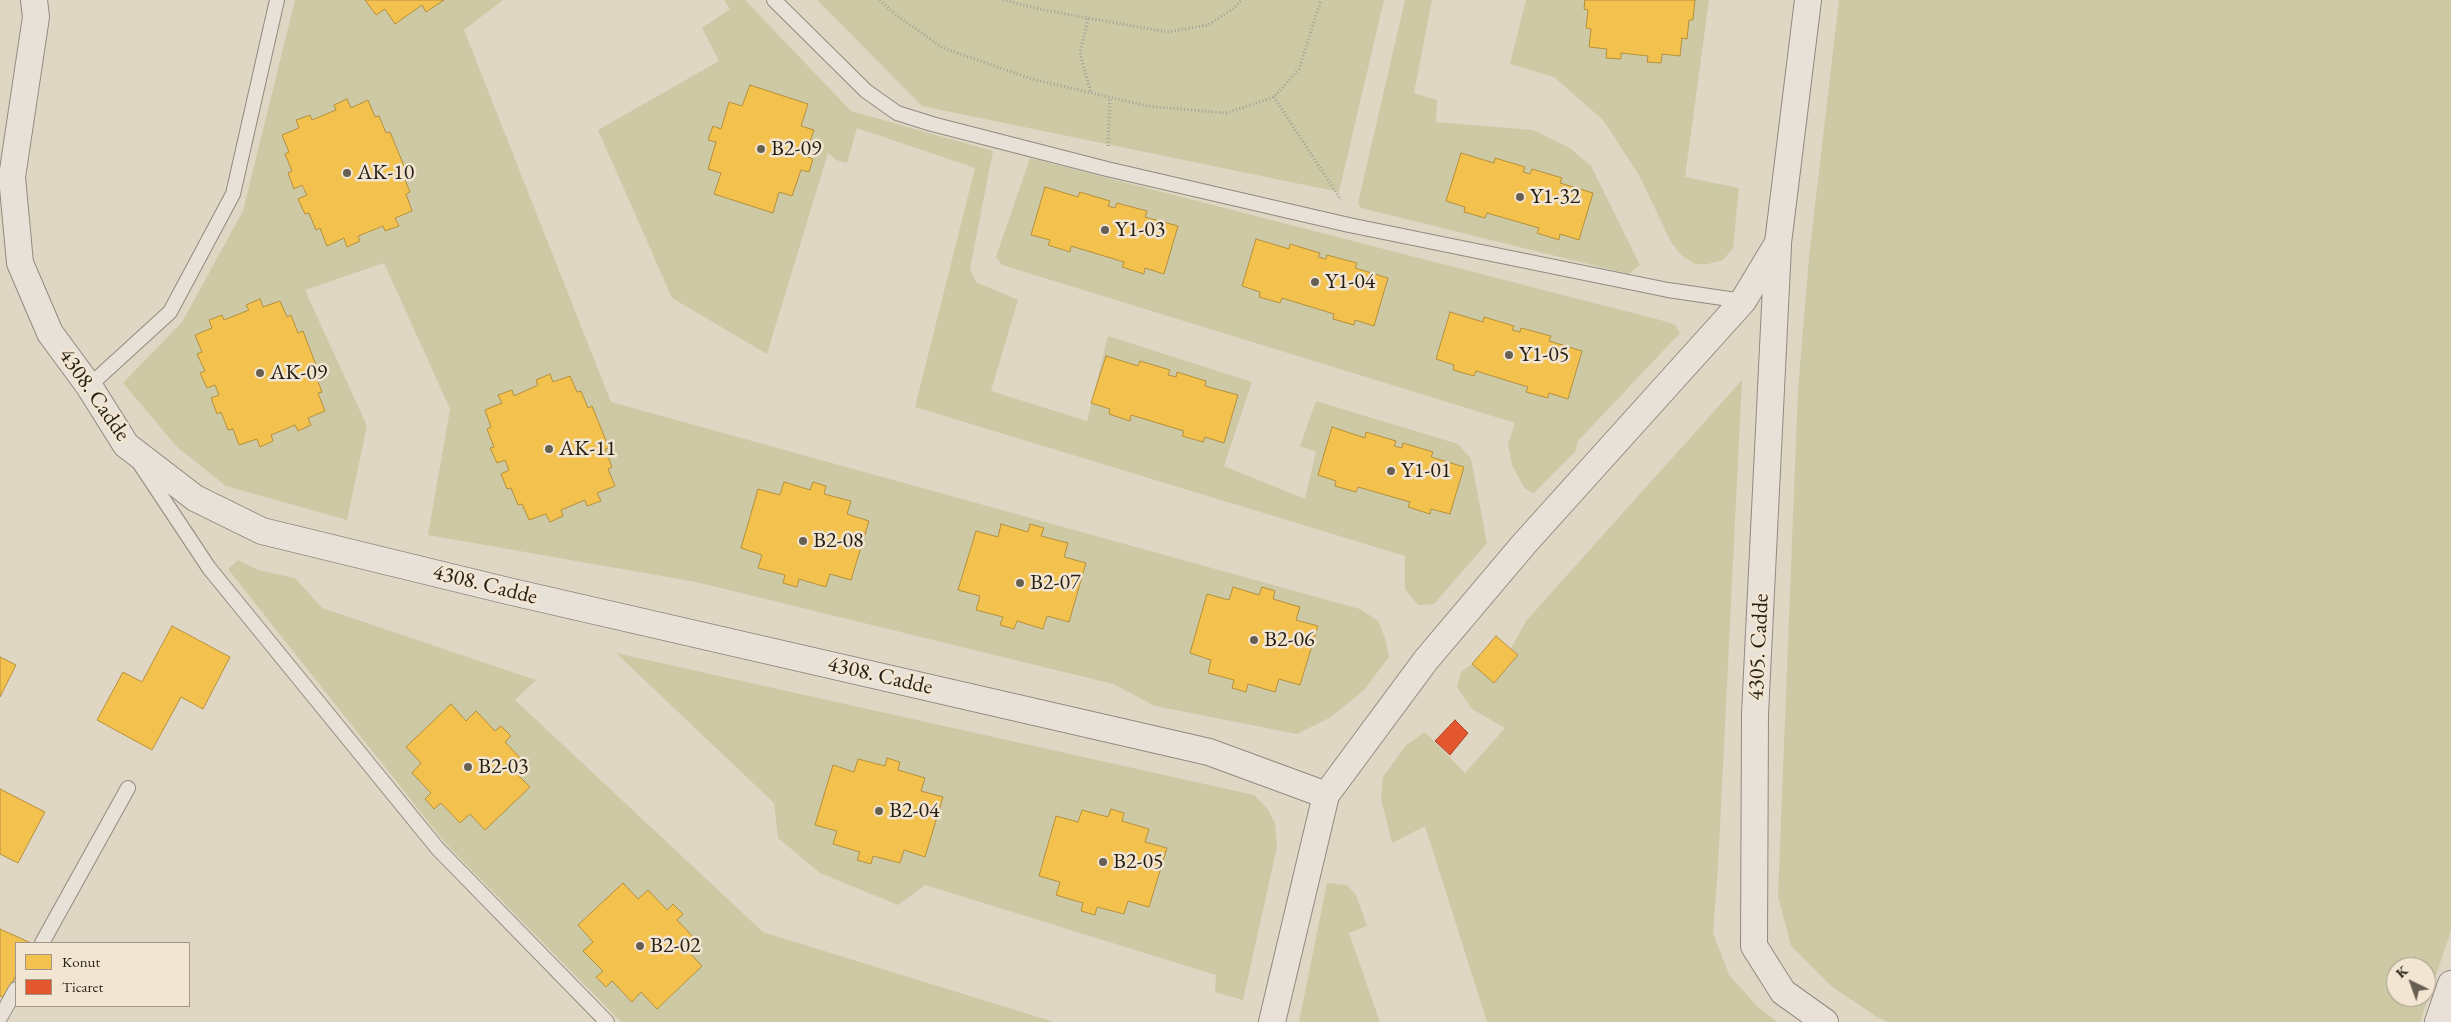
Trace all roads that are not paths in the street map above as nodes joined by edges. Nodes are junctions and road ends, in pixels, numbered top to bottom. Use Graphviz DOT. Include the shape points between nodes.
graph roads {
  1 [pos="34,0"];
  2 [pos="277,0"];
  3 [pos="774,0"];
  4 [pos="1808,0"];
  5 [pos="1778,243"];
  6 [pos="1743,302"];
  7 [pos="89,386"];
  8 [pos="126,445"];
  9 [pos="128,788"];
  10 [pos="1326,795"];
  11 [pos="43,942"];
  12 [pos="2451,984"];
  13 [pos="15,991"];
  14 [pos="0,1018"];
  15 [pos="607,1022"];
  16 [pos="1272,1022"];
  17 [pos="1824,1022"];
  18 [pos="2438,1022"];
  1 -- 7 [label="street, 4308. Cadde" via="36,17 12,177 20,263 50,333"];
  2 -- 7 [label="lane" via="233,194 170,312"];
  3 -- 6 [label="lane" via="866,91 897,113 932,124 1336,222 1668,290"];
  4 -- 5 [label="street, 4305. Cadde"];
  5 -- 6 [label="street"];
  5 -- 17 [label="street, 4305. Cadde" via="1756,714 1754,946 1783,992"];
  6 -- 10 [label="street" via="1511,558 1426,660"];
  7 -- 8 [label="street, 4308. Cadde"];
  8 -- 10 [label="street, 4308. Cadde" via="196,498 262,531 508,591 1209,752"];
  8 -- 15 [label="lane" via="209,568 438,849"];
  9 -- 11 [label="lane"];
  10 -- 16 [label="street"];
  12 -- 18 [label="street"];
  13 -- 14 [label="lane"];
}
